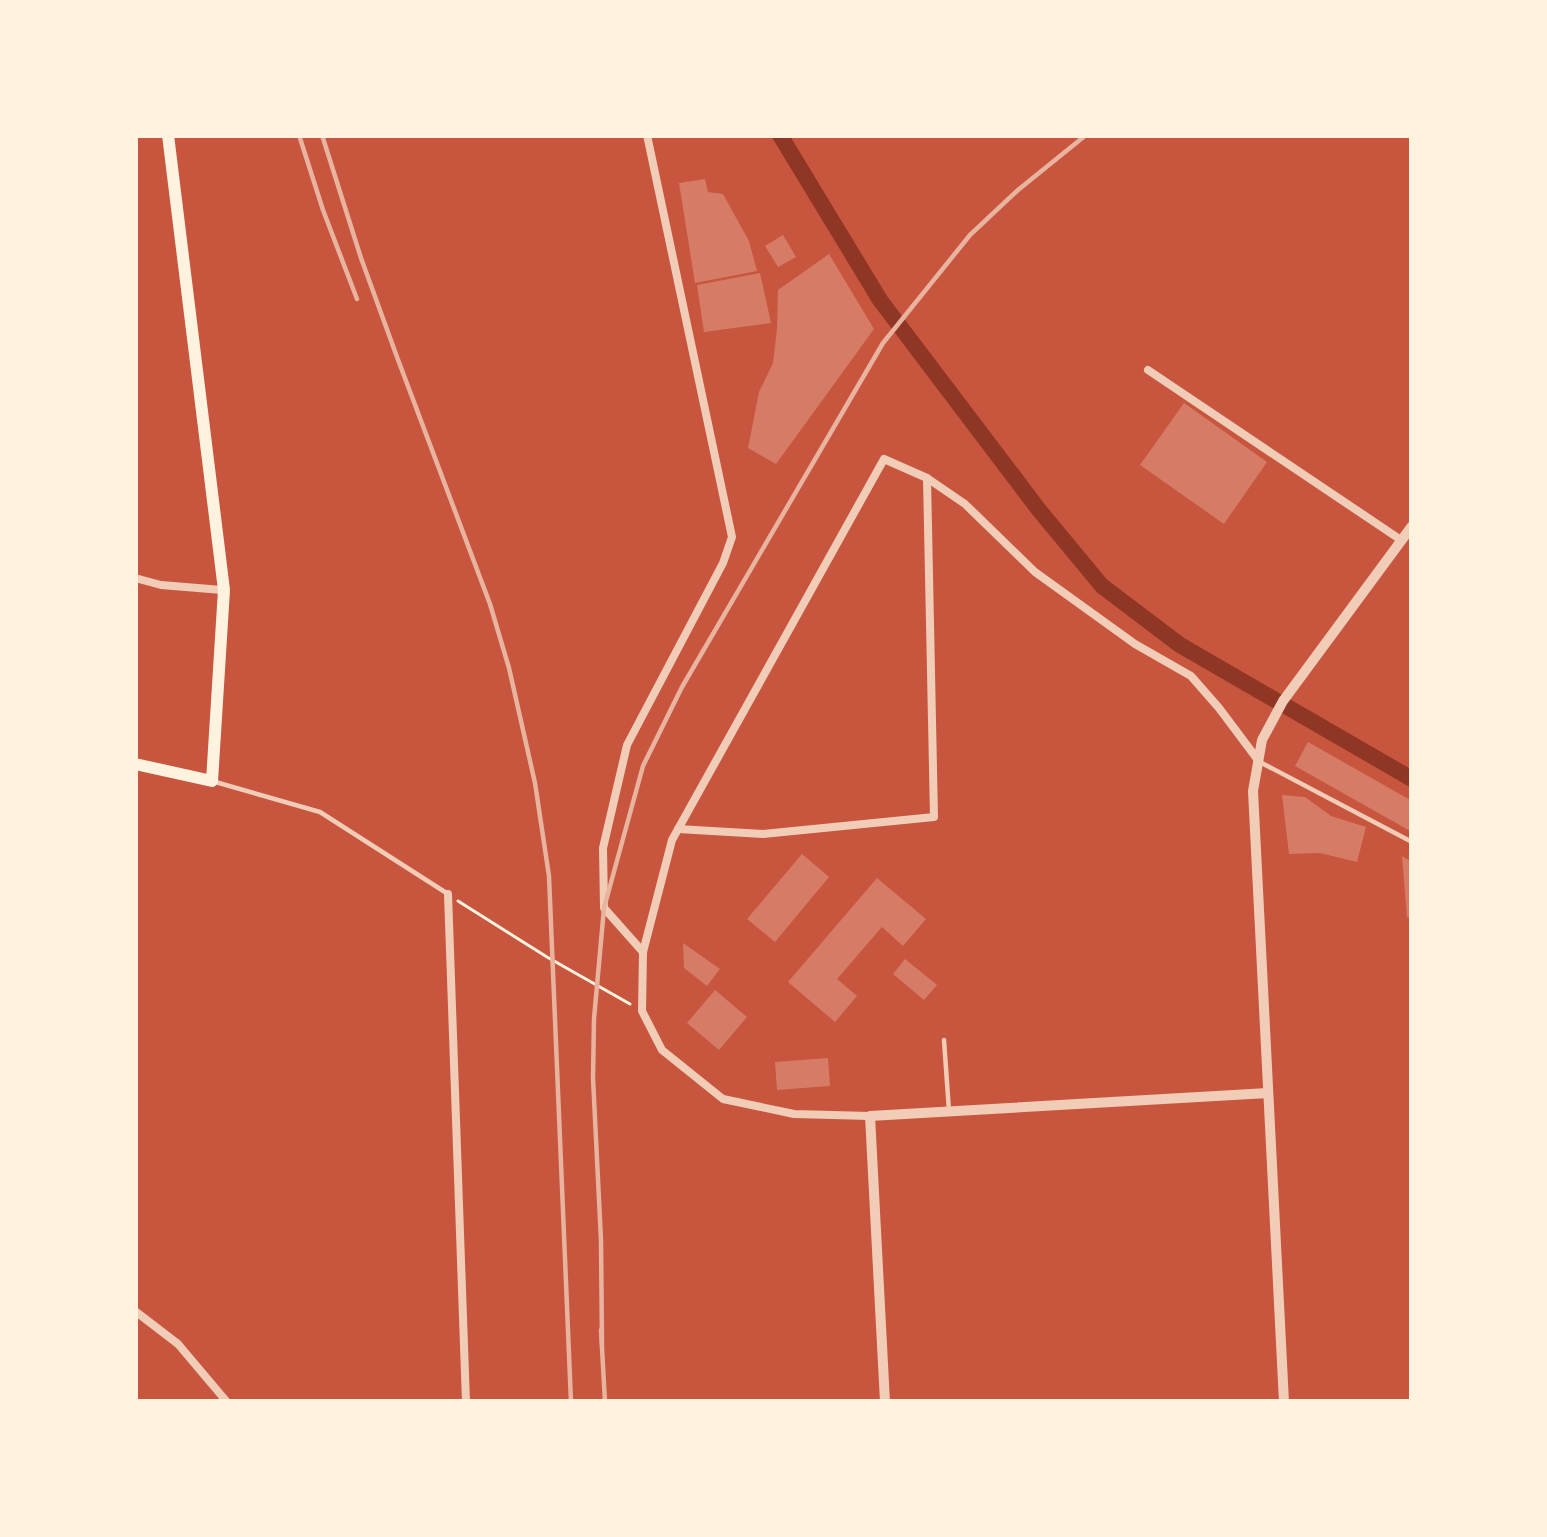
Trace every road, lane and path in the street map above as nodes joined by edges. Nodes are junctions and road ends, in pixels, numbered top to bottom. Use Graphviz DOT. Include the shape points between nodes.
graph roads {
  1 [pos="168,135"];
  2 [pos="646,135"];
  3 [pos="1148,370"];
  4 [pos="927,478"];
  5 [pos="1412,526"];
  6 [pos="1401,540"];
  7 [pos="135,578"];
  8 [pos="224,590"];
  9 [pos="1258,761"];
  10 [pos="135,764"];
  11 [pos="212,781"];
  12 [pos="678,830"];
  13 [pos="1412,842"];
  14 [pos="448,894"];
  15 [pos="643,952"];
  16 [pos="642,1011"];
  17 [pos="944,1040"];
  18 [pos="1268,1093"];
  19 [pos="949,1111"];
  20 [pos="870,1116"];
  21 [pos="135,1311"];
  22 [pos="227,1402"];
  23 [pos="466,1402"];
  24 [pos="885,1402"];
  25 [pos="1284,1402"];
  1 -- 8 [label="main road"];
  2 -- 15 [label="street" via="733,537 627,746 603,848 604,908"];
  3 -- 6 [label="street"];
  4 -- 9 [label="street" via="1035,572 1191,676"];
  4 -- 12 [label="street" via="884,459"];
  4 -- 12 [label="street" via="934,817 763,834"];
  5 -- 6 [label="street"];
  6 -- 9 [label="street" via="1283,701"];
  7 -- 8 [label="street"];
  8 -- 11 [label="main road"];
  9 -- 13 [label="lane"];
  9 -- 18 [label="street"];
  10 -- 11 [label="main road"];
  11 -- 14 [label="lane" via="320,812"];
  12 -- 15 [label="street"];
  14 -- 16 [label="path"];
  14 -- 23 [label="street"];
  15 -- 16 [label="street"];
  16 -- 20 [label="street" via="662,1050 723,1099 794,1114"];
  17 -- 19 [label="lane"];
  18 -- 19 [label="street"];
  18 -- 25 [label="street"];
  19 -- 20 [label="street"];
  20 -- 24 [label="street"];
  21 -- 22 [label="street" via="178,1344"];
}
